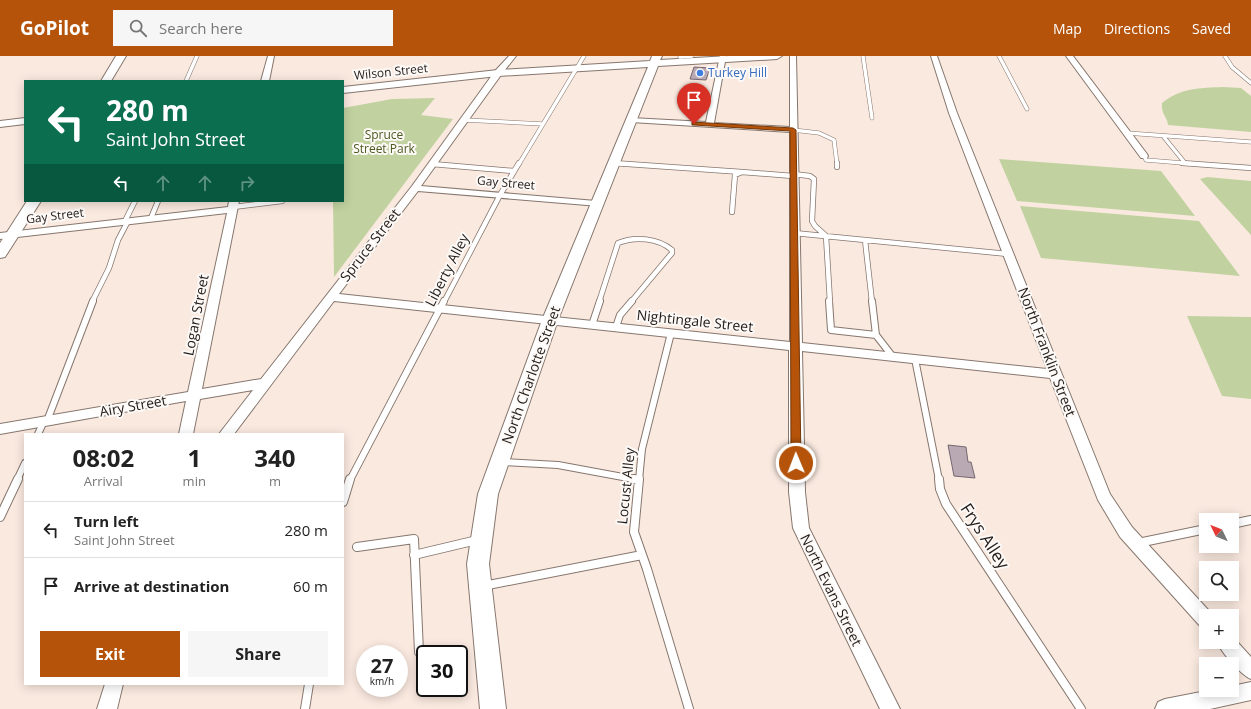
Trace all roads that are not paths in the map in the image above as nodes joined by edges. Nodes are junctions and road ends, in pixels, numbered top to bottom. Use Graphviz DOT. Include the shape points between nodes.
graph roads {
  1 [pos="121,56"];
  2 [pos="197,56"];
  3 [pos="271,56"];
  4 [pos="513,56"];
  5 [pos="584,56"];
  6 [pos="777,56"];
  7 [pos="793,56"];
  8 [pos="862,56"];
  9 [pos="934,56"];
  10 [pos="999,56"];
  11 [pos="1069,56"];
  12 [pos="1225,56"];
  13 [pos="684,58"];
  14 [pos="709,58"];
  15 [pos="722,58"];
  16 [pos="655,60"];
  17 [pos="576,68"];
  18 [pos="498,74"];
  19 [pos="107,80"];
  20 [pos="186,80"];
  21 [pos="265,80"];
  22 [pos="1251,83"];
  23 [pos="344,90"];
  24 [pos="1027,109"];
  25 [pos="872,118"];
  26 [pos="464,120"];
  27 [pos="631,120"];
  28 [pos="24,121"];
  29 [pos="0,124"];
  30 [pos="543,124"];
  31 [pos="710,124"];
  32 [pos="793,130"];
  33 [pos="1127,133"];
  34 [pos="1163,136"];
  35 [pos="1251,142"];
  36 [pos="1144,156"];
  37 [pos="613,163"];
  38 [pos="1185,163"];
  39 [pos="432,164"];
  40 [pos="837,167"];
  41 [pos="1251,168"];
  42 [pos="514,171"];
  43 [pos="742,172"];
  44 [pos="793,175"];
  45 [pos="414,188"];
  46 [pos="500,195"];
  47 [pos="33,202"];
  48 [pos="135,202"];
  49 [pos="158,202"];
  50 [pos="272,202"];
  51 [pos="596,204"];
  52 [pos="233,206"];
  53 [pos="732,212"];
  54 [pos="151,218"];
  55 [pos="127,221"];
  56 [pos="794,233"];
  57 [pos="6,235"];
  58 [pos="826,236"];
  59 [pos="865,240"];
  60 [pos="0,254"];
  61 [pos="1008,254"];
  62 [pos="331,297"];
  63 [pos="441,309"];
  64 [pos="550,320"];
  65 [pos="592,325"];
  66 [pos="616,327"];
  67 [pos="670,333"];
  68 [pos="876,335"];
  69 [pos="795,347"];
  70 [pos="893,357"];
  71 [pos="915,360"];
  72 [pos="1056,374"];
  73 [pos="265,383"];
  74 [pos="195,396"];
  75 [pos="45,421"];
  76 [pos="0,429"];
  77 [pos="39,433"];
  78 [pos="186,433"];
  79 [pos="227,433"];
  80 [pos="499,462"];
  81 [pos="24,465"];
  82 [pos="639,480"];
  83 [pos="344,499"];
  84 [pos="0,517"];
  85 [pos="1251,520"];
  86 [pos="1239,523"];
  87 [pos="1199,531"];
  88 [pos="481,539"];
  89 [pos="1137,544"];
  90 [pos="357,547"];
  91 [pos="414,555"];
  92 [pos="642,555"];
  93 [pos="480,587"];
  94 [pos="1199,612"];
  95 [pos="418,645"];
  96 [pos="1232,649"];
  97 [pos="1251,670"];
  98 [pos="114,685"];
  99 [pos="309,685"];
  100 [pos="1251,691"];
  101 [pos="107,709"];
  102 [pos="305,709"];
  103 [pos="493,709"];
  104 [pos="689,709"];
  105 [pos="890,709"];
  106 [pos="1081,709"];
  107 [pos="1165,709"];
  1 -- 19 [label="main road"];
  2 -- 20 [label="lane"];
  3 -- 21 [label="street"];
  4 -- 18 [label="street, Spruce Street"];
  5 -- 17 [label="lane, Liberty Alley"];
  6 -- 15 [label="main road, Wilson Street"];
  7 -- 32 [label="street, North Evans Street"];
  8 -- 25 [label="lane"];
  9 -- 61 [label="street, North Franklin Street" via="953,113"];
  10 -- 24 [label="lane"];
  11 -- 33 [label="street"];
  12 -- 22 [label="lane" via="1231,66"];
  13 -- 14 [label="main road, Wilson Street"];
  13 -- 16 [label="main road, Wilson Street"];
  14 -- 15 [label="main road, Wilson Street"];
  15 -- 31 [label="street"];
  16 -- 17 [label="main road, Wilson Street"];
  16 -- 27 [label="main road, North Charlotte Street"];
  17 -- 18 [label="main road, Wilson Street"];
  17 -- 30 [label="lane, Liberty Alley"];
  18 -- 23 [label="main road, Wilson Street"];
  18 -- 26 [label="street, Spruce Street"];
  26 -- 30 [label="lane"];
  26 -- 39 [label="street, Spruce Street"];
  27 -- 31 [label="street"];
  27 -- 37 [label="main road, North Charlotte Street"];
  28 -- 29 [label="main road"];
  30 -- 42 [label="lane, Liberty Alley"];
  31 -- 32 [label="street"];
  32 -- 40 [label="lane" via="818,132 834,140"];
  32 -- 44 [label="street, North Evans Street"];
  33 -- 34 [label="lane"];
  33 -- 36 [label="street"];
  34 -- 35 [label="lane"];
  34 -- 38 [label="lane"];
  36 -- 38 [label="lane" via="1146,160"];
  37 -- 43 [label="lane"];
  37 -- 51 [label="main road, North Charlotte Street"];
  38 -- 41 [label="lane"];
  39 -- 42 [label="lane"];
  39 -- 45 [label="street, Spruce Street"];
  42 -- 46 [label="lane, Liberty Alley"];
  43 -- 44 [label="lane"];
  43 -- 53 [label="lane" via="735,175"];
  44 -- 56 [label="street, North Evans Street"];
  44 -- 58 [label="lane" via="810,176 814,179 812,220"];
  45 -- 46 [label="street, Gay Street"];
  45 -- 62 [label="street, Spruce Street"];
  46 -- 51 [label="street, Gay Street"];
  46 -- 63 [label="lane, Liberty Alley"];
  47 -- 57 [label="main road"];
  48 -- 55 [label="lane"];
  49 -- 54 [label="lane"];
  50 -- 52 [label="lane"];
  51 -- 64 [label="main road, North Charlotte Street"];
  52 -- 54 [label="street, Gay Street"];
  52 -- 74 [label="street, Logan Street"];
  54 -- 55 [label="street, Gay Street"];
  55 -- 57 [label="street, Gay Street"];
  55 -- 75 [label="lane"];
  56 -- 58 [label="lane"];
  56 -- 69 [label="street, North Evans Street"];
  57 -- 60 [label="main road"];
  58 -- 59 [label="lane"];
  58 -- 68 [label="lane" via="832,330"];
  59 -- 61 [label="lane"];
  59 -- 68 [label="lane"];
  61 -- 72 [label="street, North Franklin Street"];
  62 -- 63 [label="street, Nightingale Street"];
  62 -- 73 [label="street, Spruce Street"];
  63 -- 64 [label="street, Nightingale Street"];
  63 -- 83 [label="lane, Liberty Alley" via="350,479"];
  64 -- 65 [label="street, Nightingale Street"];
  64 -- 80 [label="main road, North Charlotte Street"];
  65 -- 66 [label="street, Nightingale Street"];
  65 -- 66 [label="lane" via="618,243 631,239 667,244 672,253 620,315"];
  66 -- 67 [label="street, Nightingale Street"];
  67 -- 69 [label="street, Nightingale Street"];
  67 -- 82 [label="lane, Locust Alley" via="642,449"];
  68 -- 70 [label="lane"];
  69 -- 70 [label="street, Nightingale Street"];
  69 -- 105 [label="street, North Evans Street" via="797,492 801,528"];
  70 -- 71 [label="street, Nightingale Street"];
  71 -- 72 [label="street, Nightingale Street"];
  71 -- 106 [label="lane, Frys Alley" via="940,489 946,504"];
  72 -- 89 [label="street, North Franklin Street" via="1103,496 1126,532"];
  73 -- 74 [label="street, Airy Street"];
  73 -- 79 [label="street, Spruce Street"];
  74 -- 75 [label="street, Airy Street"];
  74 -- 78 [label="street, Logan Street"];
  75 -- 76 [label="street, Airy Street"];
  75 -- 77 [label="lane"];
  80 -- 82 [label="lane" via="558,465"];
  80 -- 88 [label="main road, North Charlotte Street" via="488,494"];
  81 -- 84 [label="lane"];
  82 -- 92 [label="lane, Locust Alley" via="634,532"];
  85 -- 86 [label="lane"];
  87 -- 89 [label="lane"];
  88 -- 91 [label="lane"];
  88 -- 93 [label="main road, North Charlotte Street" via="478,564"];
  89 -- 94 [label="street, North Franklin Street"];
  90 -- 91 [label="lane" via="414,539"];
  91 -- 95 [label="lane"];
  92 -- 93 [label="lane"];
  92 -- 104 [label="lane, Locust Alley"];
  93 -- 103 [label="main road, North Charlotte Street"];
  96 -- 97 [label="street"];
  98 -- 101 [label="street"];
  99 -- 102 [label="lane"];
  100 -- 107 [label="street"];
}
